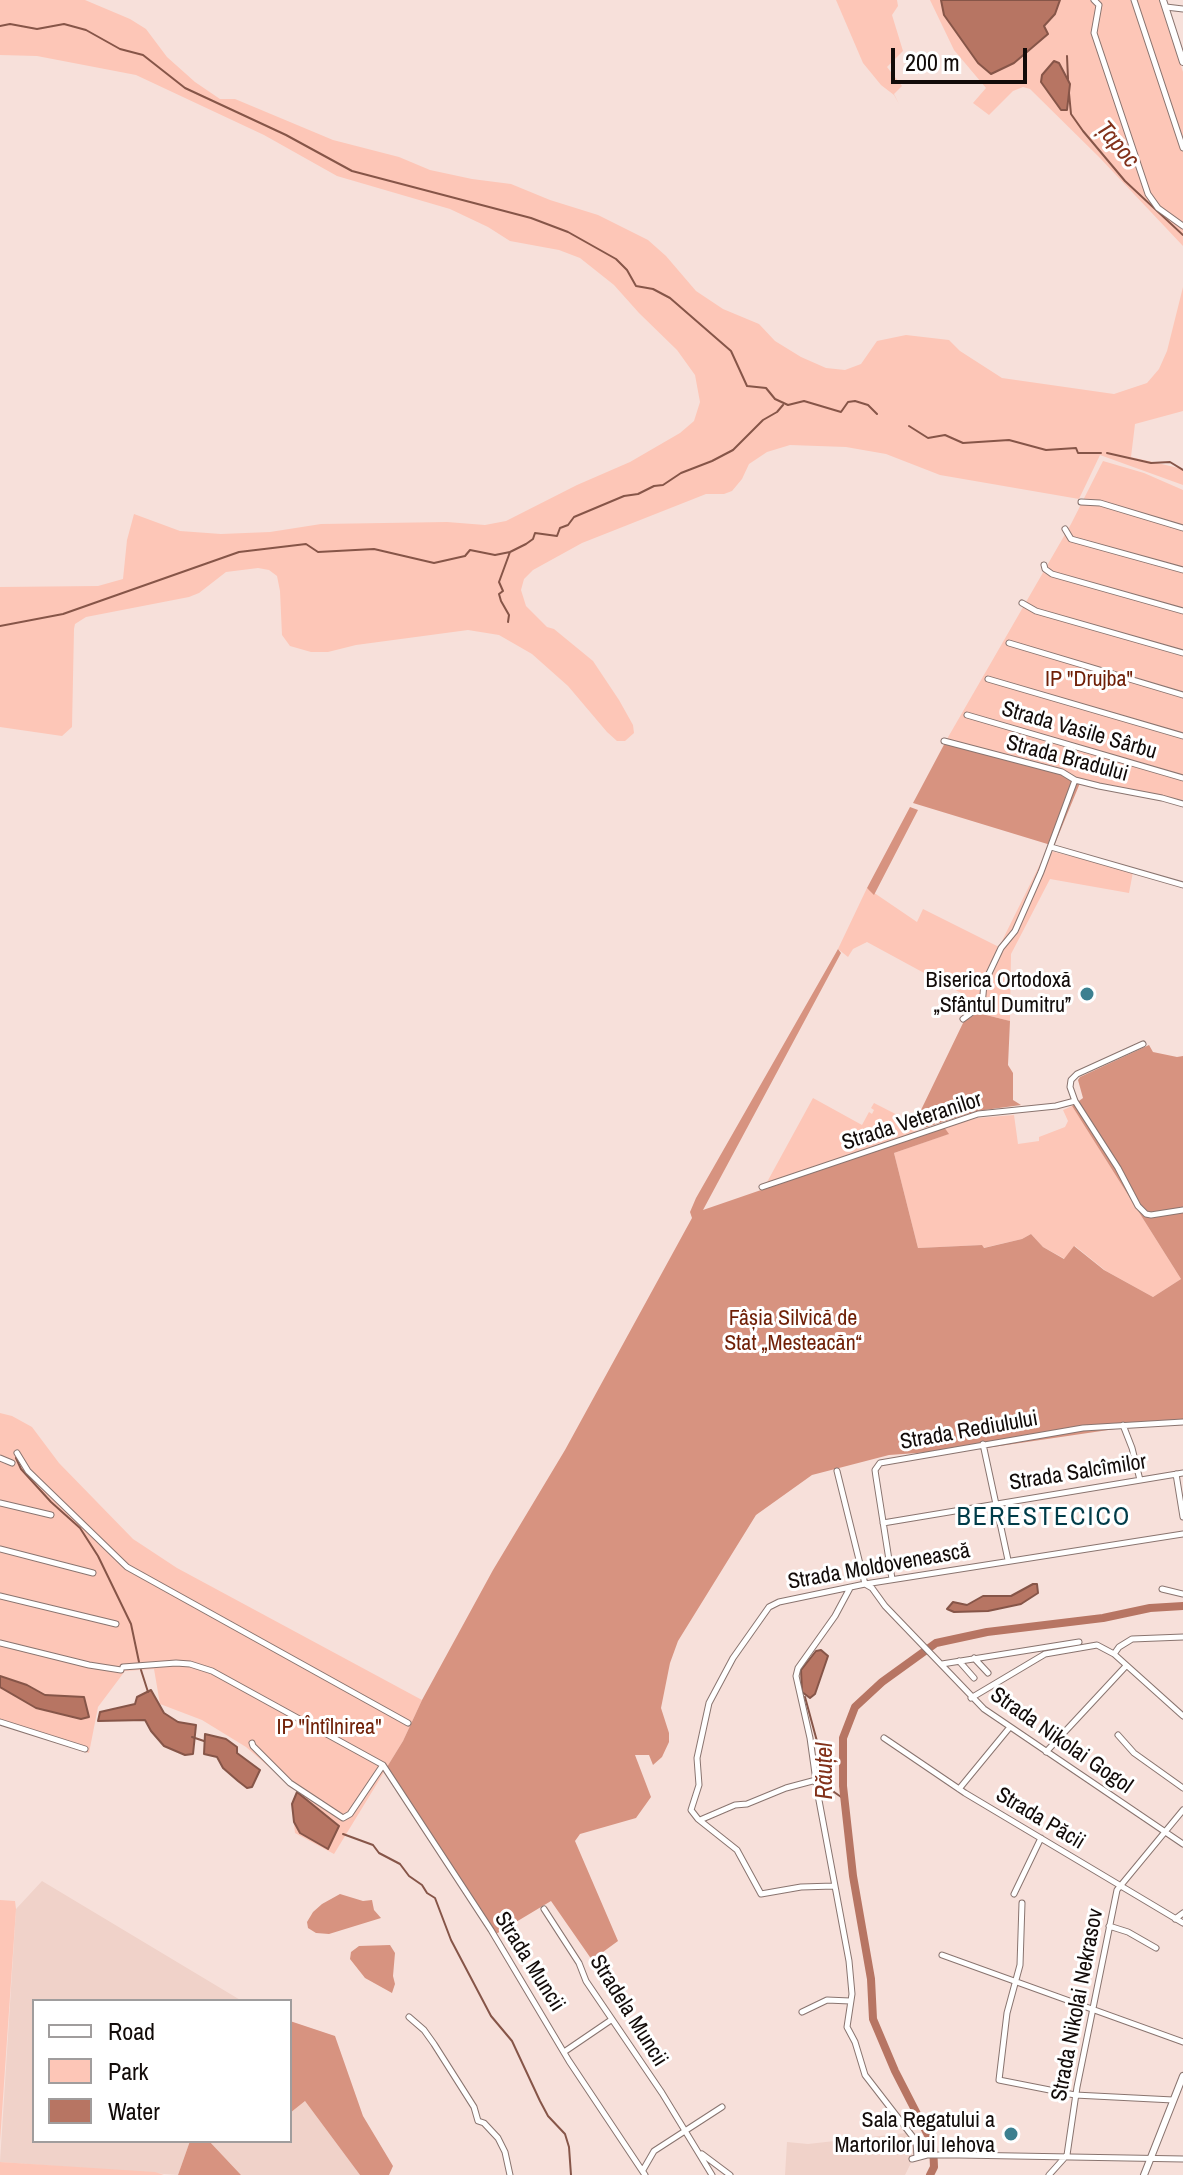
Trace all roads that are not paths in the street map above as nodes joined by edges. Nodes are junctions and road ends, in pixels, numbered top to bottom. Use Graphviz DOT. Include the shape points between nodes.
graph roads {
  1 [pos="1094,0"];
  2 [pos="1134,0"];
  3 [pos="1164,3"];
  4 [pos="1183,9"];
  5 [pos="1183,62"];
  6 [pos="1183,148"];
  7 [pos="1183,226"];
  8 [pos="1081,502"];
  9 [pos="1183,528"];
  10 [pos="1065,529"];
  11 [pos="1044,565"];
  12 [pos="1183,570"];
  13 [pos="1022,603"];
  14 [pos="1183,611"];
  15 [pos="1009,643"];
  16 [pos="1183,653"];
  17 [pos="988,679"];
  18 [pos="1183,695"];
  19 [pos="967,715"];
  20 [pos="1183,736"];
  21 [pos="944,741"];
  22 [pos="1183,778"];
  23 [pos="1075,780"];
  24 [pos="1183,804"];
  25 [pos="1051,847"];
  26 [pos="1183,885"];
  27 [pos="963,1019"];
  28 [pos="1143,1044"];
  29 [pos="1075,1101"];
  30 [pos="762,1187"];
  31 [pos="1183,1210"];
  32 [pos="1183,1422"];
  33 [pos="1123,1425"];
  34 [pos="983,1444"];
  35 [pos="17,1453"];
  36 [pos="0,1458"];
  37 [pos="12,1463"];
  38 [pos="837,1471"];
  39 [pos="1180,1473"];
  40 [pos="1140,1480"];
  41 [pos="995,1502"];
  42 [pos="0,1503"];
  43 [pos="51,1515"];
  44 [pos="1183,1517"];
  45 [pos="883,1523"];
  46 [pos="1183,1534"];
  47 [pos="0,1549"];
  48 [pos="1008,1560"];
  49 [pos="93,1573"];
  50 [pos="892,1579"];
  51 [pos="865,1584"];
  52 [pos="850,1588"];
  53 [pos="1162,1589"];
  54 [pos="1183,1594"];
  55 [pos="0,1596"];
  56 [pos="116,1624"];
  57 [pos="1183,1637"];
  58 [pos="1079,1642"];
  59 [pos="0,1643"];
  60 [pos="1114,1654"];
  61 [pos="974,1658"];
  62 [pos="959,1660"];
  63 [pos="941,1664"];
  64 [pos="1125,1667"];
  65 [pos="988,1673"];
  66 [pos="974,1678"];
  67 [pos="971,1698"];
  68 [pos="1183,1716"];
  69 [pos="0,1722"];
  70 [pos="408,1723"];
  71 [pos="1010,1727"];
  72 [pos="1118,1735"];
  73 [pos="884,1738"];
  74 [pos="252,1743"];
  75 [pos="85,1749"];
  76 [pos="1046,1752"];
  77 [pos="383,1765"];
  78 [pos="816,1780"];
  79 [pos="1183,1788"];
  80 [pos="959,1789"];
  81 [pos="1183,1810"];
  82 [pos="700,1820"];
  83 [pos="1164,1831"];
  84 [pos="1041,1838"];
  85 [pos="1183,1844"];
  86 [pos="1120,1885"];
  87 [pos="834,1886"];
  88 [pos="1014,1894"];
  89 [pos="1022,1903"];
  90 [pos="544,1909"];
  91 [pos="1183,1913"];
  92 [pos="1175,1919"];
  93 [pos="1183,1923"];
  94 [pos="1109,1926"];
  95 [pos="1156,1948"];
  96 [pos="942,1955"];
  97 [pos="1015,1981"];
  98 [pos="850,2001"];
  99 [pos="1094,2009"];
  100 [pos="802,2012"];
  101 [pos="409,2017"];
  102 [pos="611,2020"];
  103 [pos="1183,2042"];
  104 [pos="564,2052"];
  105 [pos="1183,2076"];
  106 [pos="1075,2095"];
  107 [pos="1173,2100"];
  108 [pos="722,2107"];
  109 [pos="684,2130"];
  110 [pos="699,2151"];
  111 [pos="1065,2157"];
  112 [pos="1148,2158"];
  113 [pos="1183,2159"];
  114 [pos="644,2173"];
  115 [pos="510,2175"];
  116 [pos="712,2175"];
  117 [pos="730,2175"];
  118 [pos="1049,2175"];
  119 [pos="1144,2175"];
  1 -- 7 [label="street" via="1099,5 1094,33 1148,194"];
  2 -- 6 [label="street"];
  3 -- 4 [label="street"];
  3 -- 5 [label="main road"];
  8 -- 9 [label="street"];
  10 -- 12 [label="street" via="1071,539"];
  11 -- 14 [label="street" via="1052,574"];
  13 -- 16 [label="street"];
  15 -- 18 [label="street"];
  17 -- 20 [label="street"];
  19 -- 22 [label="street, Strada Vasile Sârbu"];
  21 -- 23 [label="street, Strada Bradului"];
  23 -- 24 [label="street, Strada Bradului"];
  23 -- 25 [label="street"];
  25 -- 26 [label="street"];
  25 -- 27 [label="street" via="1015,931 984,984 982,1005"];
  28 -- 29 [label="street" via="1074,1077 1070,1087"];
  29 -- 30 [label="street, Strada Veteranilor" via="978,1114"];
  29 -- 31 [label="street" via="1138,1206 1146,1214"];
  32 -- 33 [label="street, Strada Rediulului"];
  33 -- 34 [label="street, Strada Rediulului"];
  33 -- 40 [label="street"];
  34 -- 41 [label="street"];
  34 -- 45 [label="street, Strada Rediulului" via="880,1463 876,1473"];
  35 -- 70 [label="street" via="28,1471 127,1567"];
  36 -- 37 [label="street"];
  38 -- 51 [label="street"];
  39 -- 40 [label="street, Strada Salcîmilor"];
  39 -- 44 [label="street"];
  40 -- 41 [label="street, Strada Salcîmilor"];
  41 -- 45 [label="street, Strada Salcîmilor"];
  41 -- 48 [label="street"];
  42 -- 43 [label="street"];
  45 -- 50 [label="street, Strada Rediulului"];
  46 -- 48 [label="street, Strada Moldovenească"];
  47 -- 49 [label="street"];
  48 -- 50 [label="street, Strada Moldovenească"];
  50 -- 51 [label="street, Strada Moldovenească"];
  51 -- 52 [label="street, Strada Moldovenească"];
  51 -- 63 [label="street, Strada Nikolai Gogol"];
  52 -- 78 [label="street" via="797,1672"];
  52 -- 82 [label="street, Strada Moldovenească" via="775,1603 733,1658 705,1715 697,1758 699,1785 691,1805"];
  53 -- 54 [label="street"];
  55 -- 56 [label="street"];
  57 -- 60 [label="street" via="1132,1639"];
  58 -- 61 [label="street"];
  59 -- 77 [label="street" via="89,1665 176,1663 212,1671"];
  60 -- 64 [label="street"];
  60 -- 67 [label="street" via="1097,1645 1045,1654"];
  61 -- 62 [label="street"];
  61 -- 65 [label="street"];
  62 -- 63 [label="street"];
  62 -- 66 [label="street"];
  63 -- 67 [label="street, Strada Nikolai Gogol"];
  64 -- 68 [label="street"];
  64 -- 76 [label="street"];
  67 -- 71 [label="street, Strada Nikolai Gogol"];
  69 -- 75 [label="street"];
  71 -- 76 [label="street, Strada Nikolai Gogol"];
  71 -- 80 [label="street"];
  72 -- 79 [label="street"];
  73 -- 80 [label="street, Strada Păcii"];
  74 -- 77 [label="street" via="290,1783 343,1818"];
  76 -- 83 [label="street, Strada Nikolai Gogol"];
  77 -- 104 [label="street, Strada Muncii"];
  78 -- 82 [label="street"];
  78 -- 87 [label="street"];
  80 -- 84 [label="street, Strada Păcii"];
  81 -- 83 [label="street, Strada Nikolai Nekrasov"];
  82 -- 87 [label="street" via="737,1850 761,1894"];
  83 -- 85 [label="street, Strada Nikolai Gogol"];
  83 -- 86 [label="street, Strada Nikolai Nekrasov"];
  84 -- 86 [label="street, Strada Păcii"];
  84 -- 88 [label="street"];
  86 -- 92 [label="street, Strada Păcii"];
  86 -- 94 [label="street, Strada Nikolai Nekrasov"];
  87 -- 98 [label="street" via="849,1961"];
  89 -- 97 [label="street"];
  90 -- 102 [label="street, Stradela Muncii"];
  91 -- 92 [label="street"];
  92 -- 93 [label="street, Strada Păcii"];
  94 -- 95 [label="street"];
  94 -- 99 [label="street, Strada Nikolai Nekrasov"];
  96 -- 97 [label="street"];
  97 -- 99 [label="street"];
  97 -- 106 [label="street" via="999,2080"];
  98 -- 100 [label="street" via="827,2000"];
  98 -- 111 [label="street" via="846,2023 863,2071 916,2141 915,2158"];
  99 -- 103 [label="street"];
  99 -- 106 [label="street, Strada Nikolai Nekrasov"];
  101 -- 115 [label="street" via="434,2044 478,2121 498,2138"];
  102 -- 104 [label="street"];
  102 -- 109 [label="street, Stradela Muncii"];
  104 -- 114 [label="street, Strada Muncii"];
  105 -- 107 [label="main road"];
  106 -- 107 [label="street"];
  106 -- 111 [label="street, Strada Nikolai Nekrasov"];
  107 -- 112 [label="main road"];
  108 -- 109 [label="street"];
  109 -- 110 [label="street, Stradela Muncii"];
  109 -- 114 [label="street" via="654,2151"];
  110 -- 116 [label="street, Stradela Muncii"];
  110 -- 117 [label="street"];
  111 -- 112 [label="street"];
  111 -- 118 [label="street"];
  112 -- 113 [label="street"];
  112 -- 119 [label="main road"];
}
